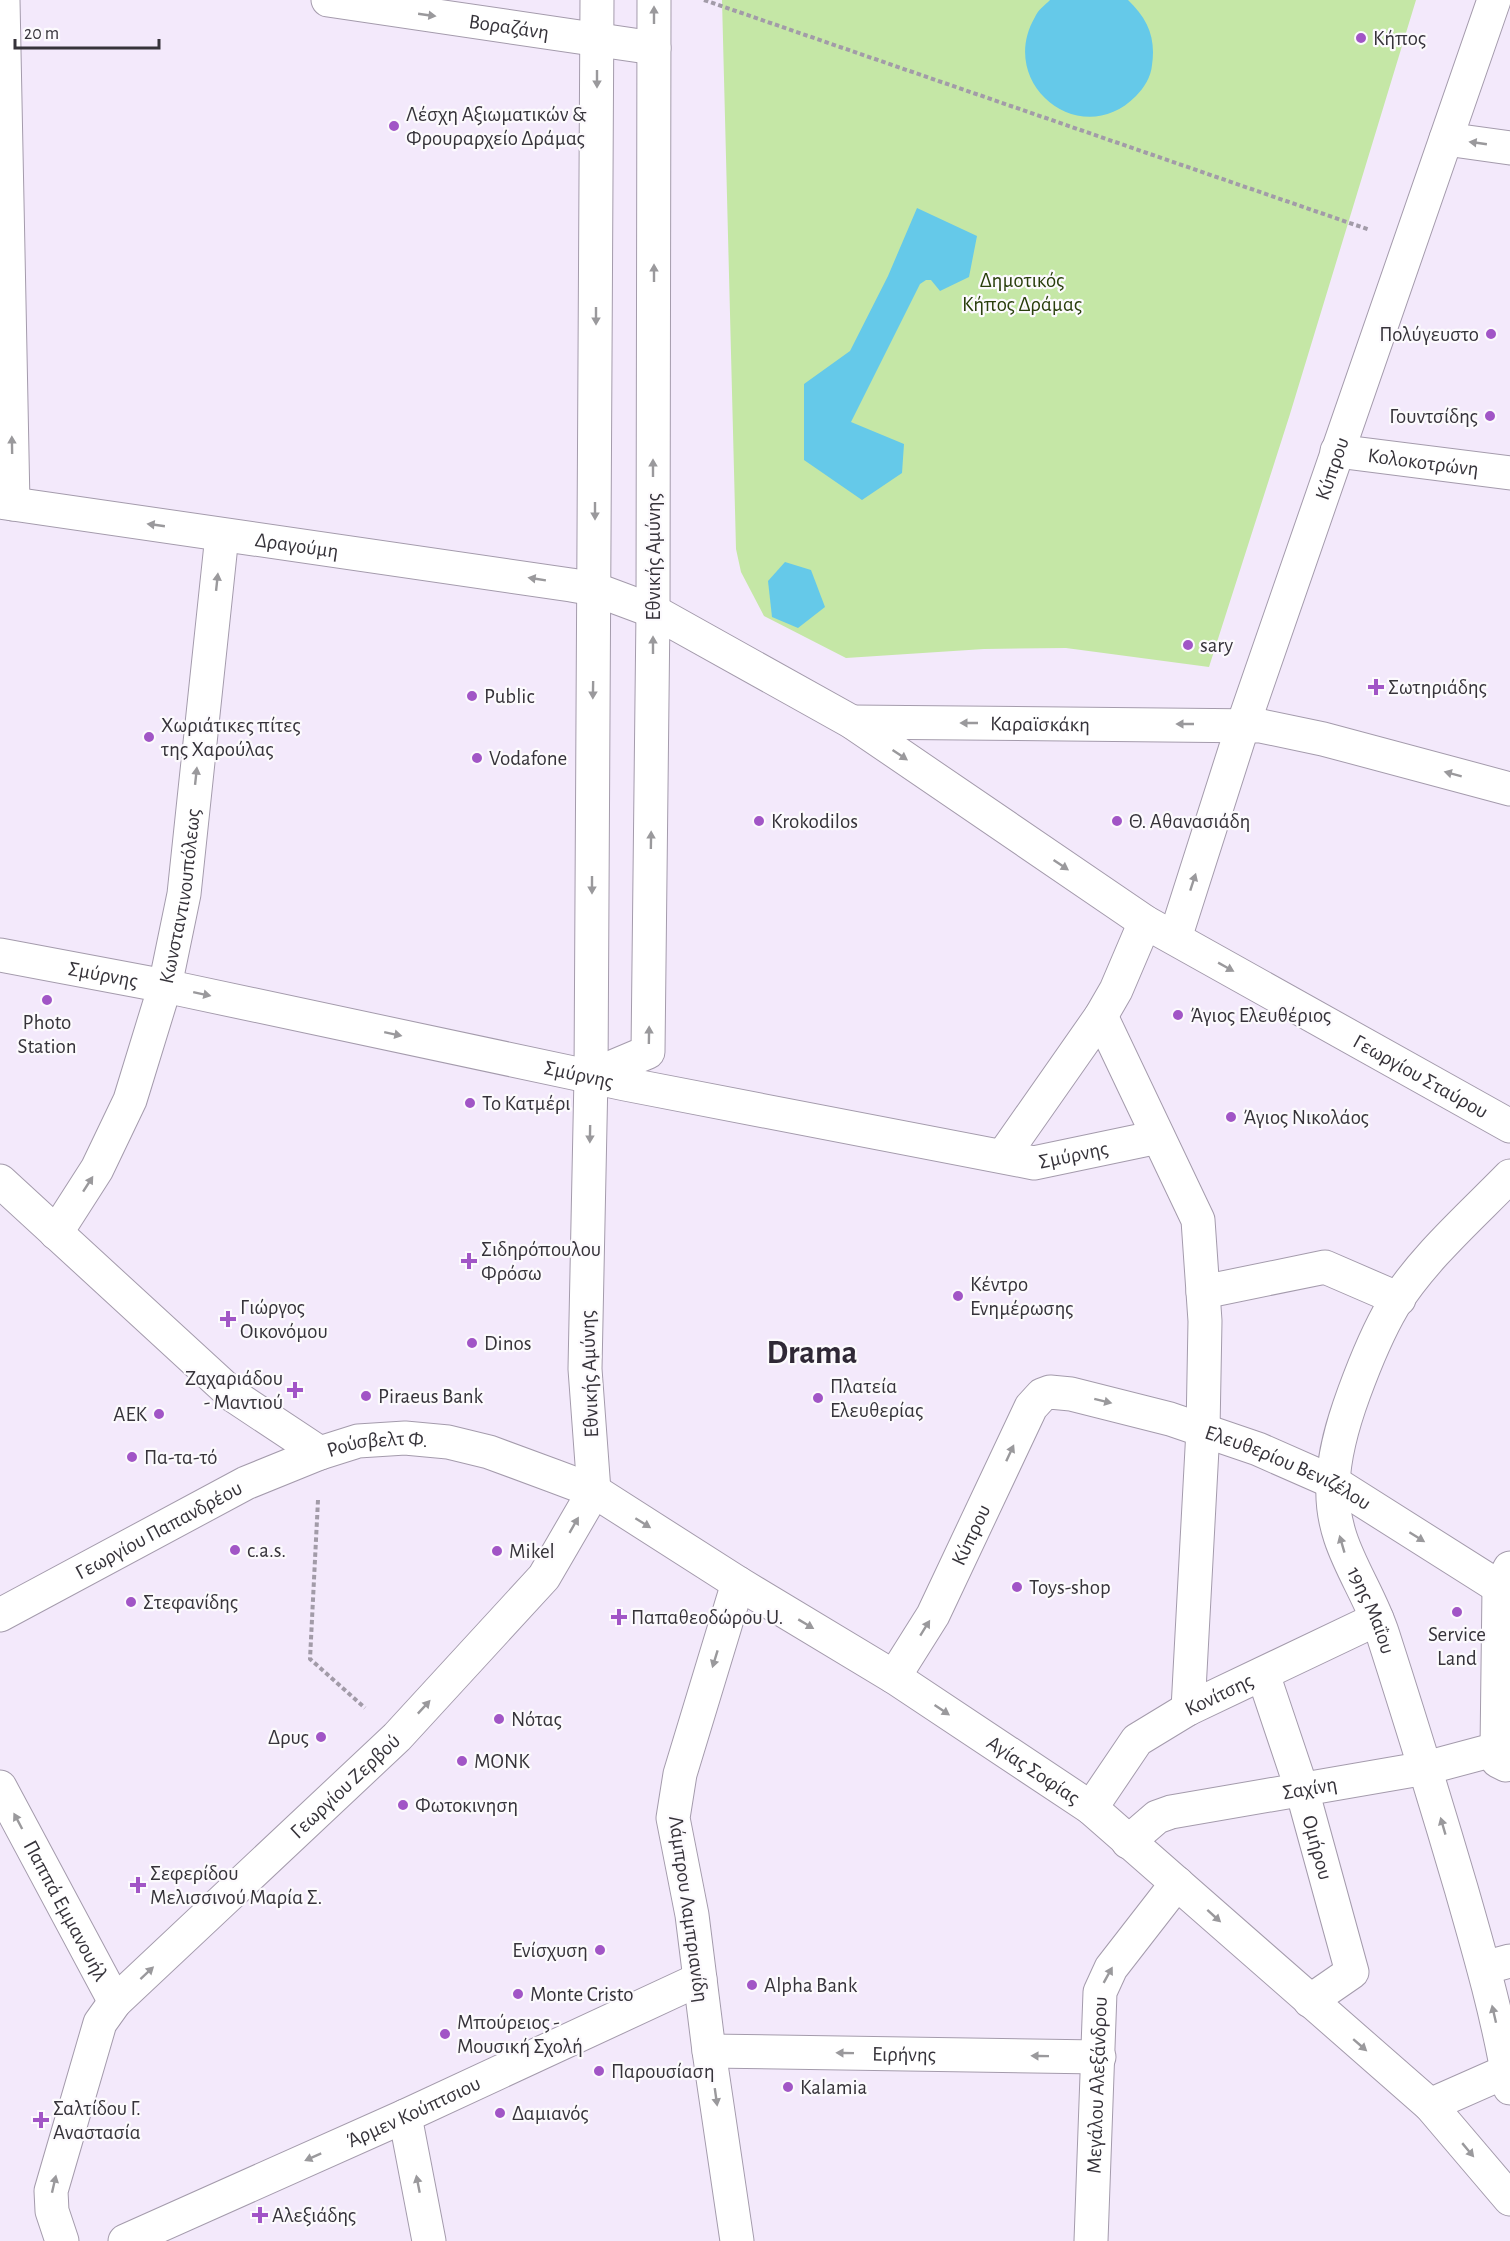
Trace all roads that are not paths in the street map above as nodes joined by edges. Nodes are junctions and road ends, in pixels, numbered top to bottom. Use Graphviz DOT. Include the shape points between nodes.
graph roads {
  1 [pos="3,0"];
  2 [pos="328,0"];
  3 [pos="597,0"];
  4 [pos="654,0"];
  5 [pos="1494,0"];
  6 [pos="597,40"];
  7 [pos="654,48"];
  8 [pos="1446,139"];
  9 [pos="1510,148"];
  10 [pos="1337,451"];
  11 [pos="1510,473"];
  12 [pos="7,503"];
  13 [pos="222,535"];
  14 [pos="594,589"];
  15 [pos="653,611"];
  16 [pos="852,722"];
  17 [pos="1243,725"];
  18 [pos="1510,789"];
  19 [pos="1145,922"];
  20 [pos="1175,938"];
  21 [pos="0,955"];
  22 [pos="165,986"];
  23 [pos="1101,1016"];
  24 [pos="591,1076"];
  25 [pos="1510,1126"];
  26 [pos="1158,1137"];
  27 [pos="1003,1156"];
  28 [pos="1510,1176"];
  29 [pos="0,1181"];
  30 [pos="56,1233"];
  31 [pos="1203,1292"];
  32 [pos="1399,1299"];
  33 [pos="1046,1393"];
  34 [pos="1203,1430"];
  35 [pos="320,1453"];
  36 [pos="1333,1482"];
  37 [pos="594,1491"];
  38 [pos="738,1583"];
  39 [pos="1506,1583"];
  40 [pos="0,1615"];
  41 [pos="1377,1618"];
  42 [pos="1263,1674"];
  43 [pos="894,1677"];
  44 [pos="1188,1709"];
  45 [pos="1504,1758"];
  46 [pos="1426,1768"];
  47 [pos="0,1787"];
  48 [pos="1302,1790"];
  49 [pos="1090,1808"];
  50 [pos="1128,1842"];
  51 [pos="1177,1883"];
  52 [pos="1497,1964"];
  53 [pos="700,1979"];
  54 [pos="1310,2001"];
  55 [pos="115,2002"];
  56 [pos="709,2051"];
  57 [pos="1098,2057"];
  58 [pos="1509,2079"];
  59 [pos="1430,2105"];
  60 [pos="405,2116"];
  61 [pos="1510,2199"];
  62 [pos="62,2241"];
  63 [pos="125,2241"];
  64 [pos="429,2241"];
  65 [pos="737,2241"];
  66 [pos="1091,2241"];
  12 -- 1 [label="street, one-way"];
  2 -- 6 [label="street, Βοραζάνη, one-way"];
  3 -- 6 [label="street, Εθνικής Αμύνης"];
  7 -- 4 [label="street, Εθνικής Αμύνης, one-way"];
  5 -- 8 [label="street, Κύπρου"];
  6 -- 7 [label="street, Βοραζάνη"];
  6 -- 14 [label="street, Εθνικής Αμύνης, one-way"];
  15 -- 7 [label="street, Εθνικής Αμύνης, one-way"];
  9 -- 8 [label="street, one-way"];
  8 -- 10 [label="street, Κύπρου"];
  10 -- 11 [label="street, Κολοκοτρώνη"];
  10 -- 17 [label="street, Κύπρου"];
  13 -- 12 [label="street, Δραγούμη, one-way"];
  14 -- 13 [label="street, Δραγούμη, one-way"];
  22 -- 13 [label="street, Κωνσταντινουπόλεως, one-way" via="184,894"];
  14 -- 15 [label="street, Καραϊσκάκη"];
  14 -- 24 [label="street, Εθνικής Αμύνης, one-way"];
  15 -- 16 [label="street, Καραϊσκάκη"];
  24 -- 15 [label="street, Εθνικής Αμύνης, one-way" via="648,1052"];
  17 -- 16 [label="street, Καραϊσκάκη, one-way"];
  16 -- 19 [label="street, one-way"];
  18 -- 17 [label="street, Καραϊσκάκη, one-way" via="1323,739"];
  20 -- 17 [label="street, Κύπρου, one-way"];
  19 -- 20 [label="street"];
  19 -- 23 [label="street"];
  20 -- 25 [label="street, Γεωργίου Σταύρου, one-way"];
  21 -- 22 [label="street, Σμύρνης"];
  22 -- 24 [label="street, Σμύρνης, one-way"];
  30 -- 22 [label="street, Κωνσταντινουπόλεως, one-way" via="97,1169 130,1100"];
  23 -- 26 [label="street"];
  23 -- 27 [label="street"];
  24 -- 27 [label="street, Σμύρνης"];
  24 -- 37 [label="street, Εθνικής Αμύνης, one-way" via="585,1369"];
  26 -- 27 [label="street, Σμύρνης" via="1034,1163"];
  26 -- 31 [label="street" via="1198,1220"];
  28 -- 32 [label="street, 19ης Μαΐου" via="1432,1256"];
  29 -- 30 [label="street, Ρούσβελτ Φ."];
  30 -- 35 [label="street, Ρούσβελτ Φ." via="234,1396"];
  31 -- 32 [label="street" via="1325,1268"];
  31 -- 34 [label="street"];
  32 -- 36 [label="street, 19ης Μαΐου" via="1371,1350 1348,1411"];
  33 -- 34 [label="street, Ελευθερίου Βενιζέλου, one-way" via="1084,1397"];
  43 -- 33 [label="street, Κύπρου, one-way" via="933,1615 1031,1407"];
  34 -- 36 [label="street, Ελευθερίου Βενιζέλου" via="1289,1461"];
  34 -- 44 [label="street"];
  35 -- 37 [label="street, Ρούσβελτ Φ." via="358,1442 405,1438 448,1442 489,1452"];
  35 -- 40 [label="street, Γεωργίου Παπανδρέου" via="246,1483"];
  36 -- 39 [label="street, Ελευθερίου Βενιζέλου, one-way"];
  41 -- 36 [label="street, 19ης Μαΐου, one-way" via="1344,1552 1333,1506"];
  37 -- 38 [label="street, Αγίας Σοφίας, one-way"];
  55 -- 37 [label="street, Γεωργίου Ζερβού, one-way" via="397,1737 544,1577"];
  38 -- 43 [label="street, Αγίας Σοφίας, one-way"];
  38 -- 53 [label="street, Λάμπρου Λαμπριανίδη, one-way" via="680,1774 674,1807 674,1829 692,1915"];
  39 -- 45 [label="street"];
  41 -- 42 [label="street, Κονίτσης"];
  41 -- 46 [label="street, 19ης Μαΐου"];
  42 -- 44 [label="street, Κονίτσης"];
  42 -- 48 [label="street, Ομήρου"];
  43 -- 49 [label="street, Αγίας Σοφίας, one-way"];
  44 -- 49 [label="street, Κονίτσης" via="1137,1740"];
  45 -- 46 [label="street, Σαχίνη"];
  46 -- 48 [label="street, Σαχίνη"];
  52 -- 46 [label="street, 19ης Μαΐου, one-way"];
  55 -- 47 [label="street, Παππά Εμμανουήλ, one-way"];
  48 -- 50 [label="street, Σαχίνη" via="1171,1812 1157,1817"];
  48 -- 54 [label="street, Ομήρου" via="1352,1972"];
  49 -- 50 [label="street, Αγίας Σοφίας"];
  50 -- 51 [label="street, Αγίας Σοφίας"];
  51 -- 54 [label="street, Αγίας Σοφίας, one-way"];
  57 -- 51 [label="street, Μεγάλου Αλεξάνδρου, one-way" via="1100,1992 1105,1978"];
  58 -- 52 [label="street, 19ης Μαΐου, one-way"];
  53 -- 56 [label="street, Λάμπρου Λαμπριανίδη"];
  53 -- 60 [label="street, Άρμεν Κούπτσιου"];
  54 -- 59 [label="street, Αγίας Σοφίας, one-way"];
  62 -- 55 [label="street, Γεωργίου Ζερβού, one-way" via="52,2211 51,2191 100,2023"];
  57 -- 56 [label="street, Ειρήνης, one-way"];
  56 -- 65 [label="street, Λάμπρου Λαμπριανίδη, one-way"];
  57 -- 66 [label="street, Μεγάλου Αλεξάνδρου"];
  58 -- 59 [label="street"];
  59 -- 61 [label="street, Αγίας Σοφίας, one-way"];
  60 -- 63 [label="street, Άρμεν Κούπτσιου, one-way"];
  64 -- 60 [label="street, one-way"];
}
